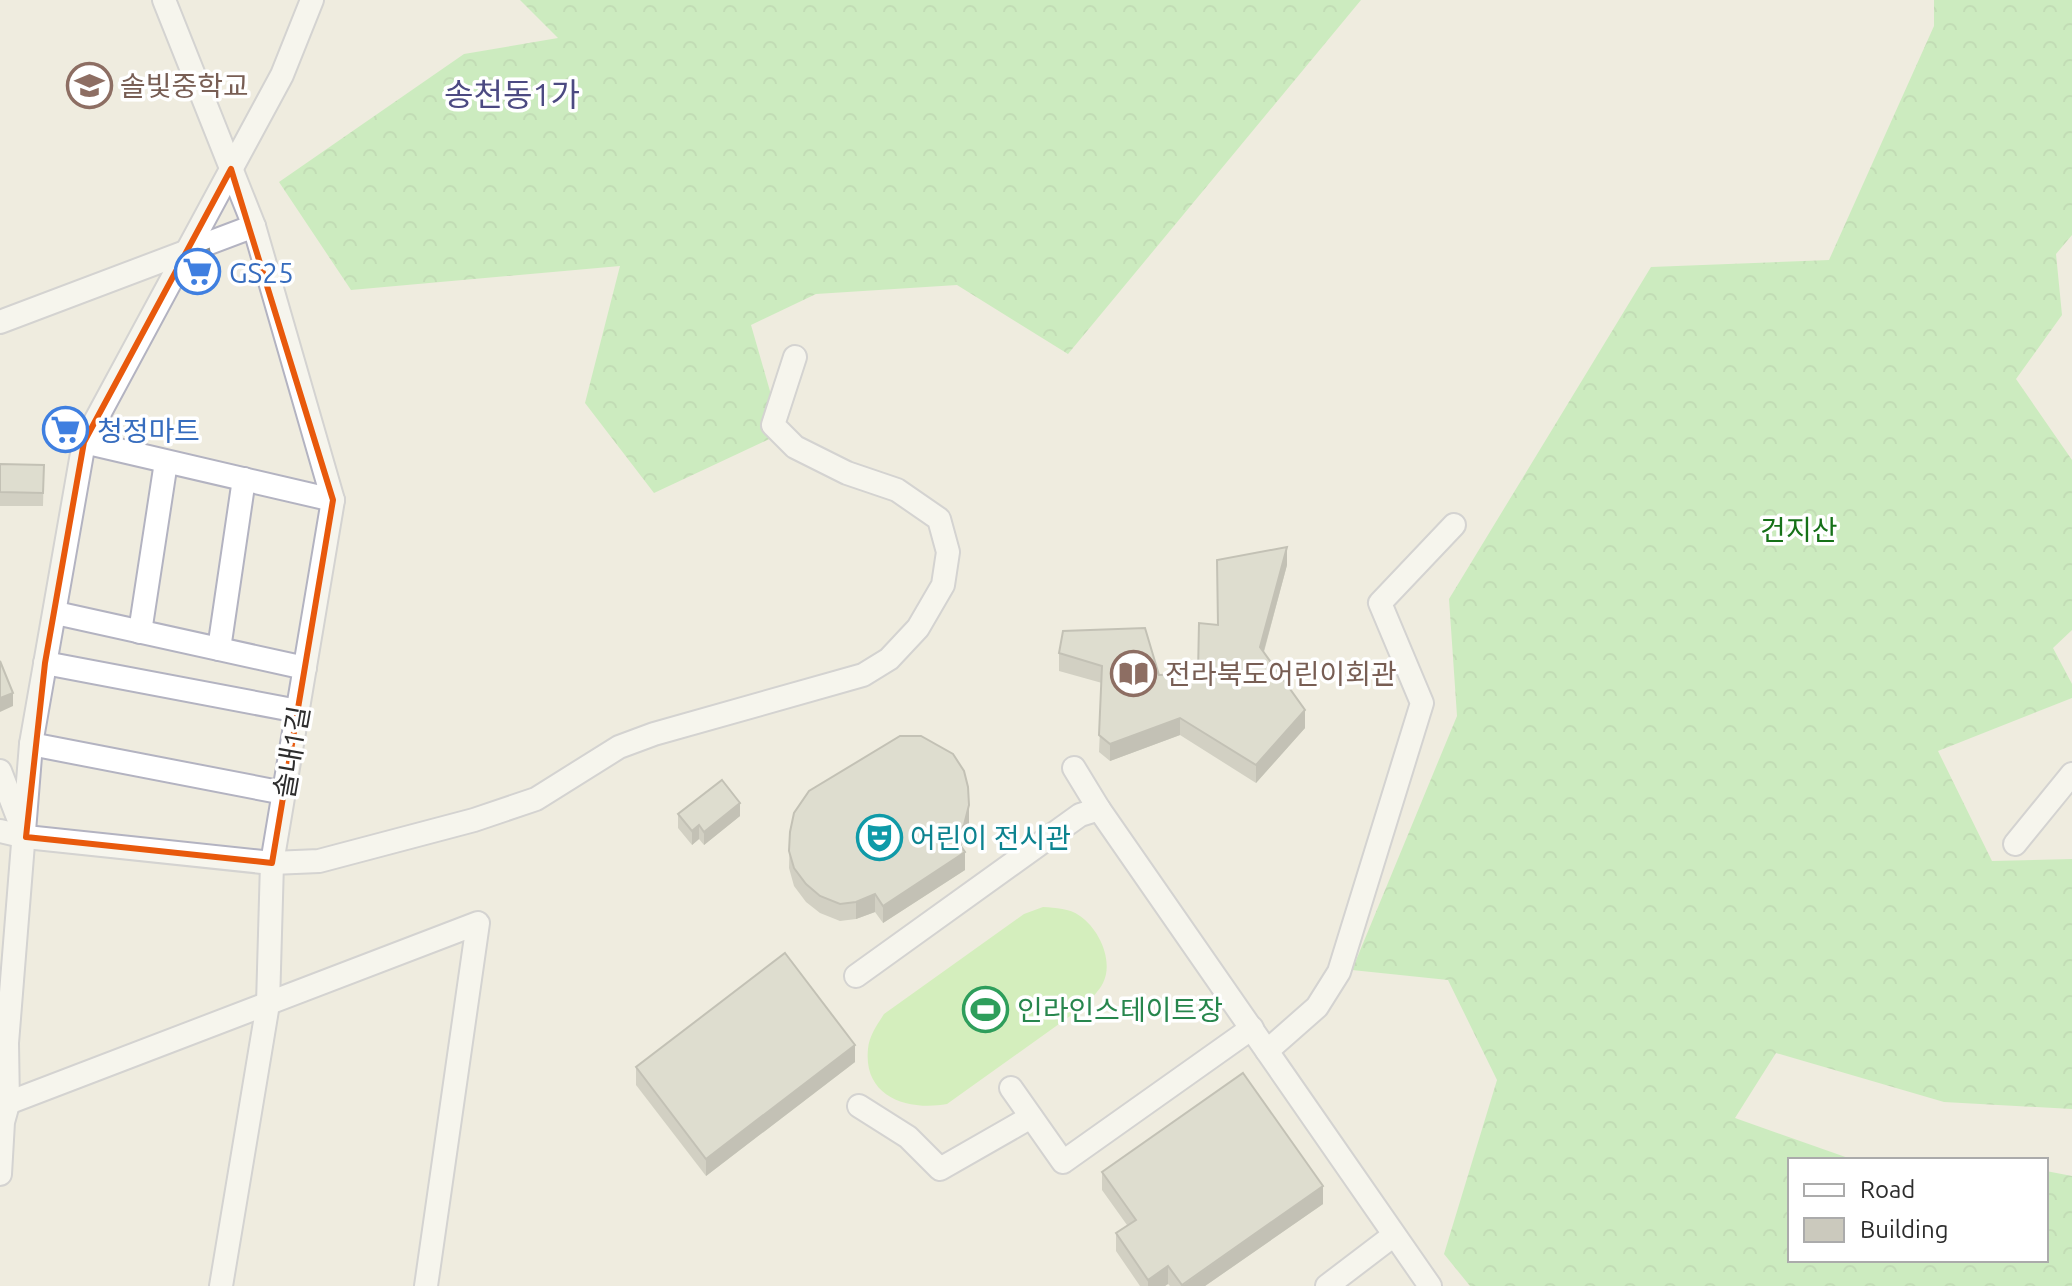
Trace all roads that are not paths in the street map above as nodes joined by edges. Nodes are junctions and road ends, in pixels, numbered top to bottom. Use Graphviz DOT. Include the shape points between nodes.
graph roads {
  1 [pos="164,0"];
  2 [pos="312,0"];
  3 [pos="231,169"];
  4 [pos="254,226"];
  5 [pos="185,252"];
  6 [pos="0,322"];
  7 [pos="795,357"];
  8 [pos="84,442"];
  9 [pos="166,462"];
  10 [pos="244,479"];
  11 [pos="333,500"];
  12 [pos="1454,525"];
  13 [pos="56,613"];
  14 [pos="140,632"];
  15 [pos="219,649"];
  16 [pos="45,663"];
  17 [pos="305,668"];
  18 [pos="298,711"];
  19 [pos="31,744"];
  20 [pos="1074,768"];
  21 [pos="0,771"];
  22 [pos="2072,774"];
  23 [pos="284,793"];
  24 [pos="1099,809"];
  25 [pos="0,831"];
  26 [pos="26,837"];
  27 [pos="2015,844"];
  28 [pos="272,863"];
  29 [pos="856,976"];
  30 [pos="268,1004"];
  31 [pos="1252,1028"];
  32 [pos="1267,1051"];
  33 [pos="1011,1088"];
  34 [pos="4,1105"];
  35 [pos="859,1106"];
  36 [pos="1031,1117"];
  37 [pos="0,1174"];
  38 [pos="1394,1235"];
  39 [pos="221,1286"];
  40 [pos="426,1286"];
  41 [pos="1327,1286"];
  42 [pos="1430,1286"];
  1 -- 3 [label="street, 솔내1길"];
  2 -- 3 [label="street" via="282,75"];
  3 -- 4 [label="street, 솔내1길"];
  3 -- 5 [label="street"];
  4 -- 5 [label="street"];
  4 -- 11 [label="street, 솔내1길"];
  5 -- 6 [label="street"];
  5 -- 8 [label="street"];
  7 -- 28 [label="street" via="773,425 795,447 897,490 939,519 948,552 943,585 918,628 889,659 863,675 619,747 536,799 474,820 319,861"];
  8 -- 9 [label="street"];
  8 -- 13 [label="street"];
  9 -- 10 [label="street"];
  9 -- 14 [label="street"];
  10 -- 11 [label="street"];
  10 -- 15 [label="street"];
  11 -- 17 [label="street, 솔내1길"];
  12 -- 32 [label="street" via="1380,603 1422,703 1339,972 1317,1007"];
  13 -- 14 [label="street"];
  13 -- 16 [label="street"];
  14 -- 15 [label="street"];
  15 -- 17 [label="street"];
  16 -- 18 [label="street"];
  16 -- 19 [label="street"];
  17 -- 18 [label="street, 솔내1길"];
  18 -- 23 [label="street, 솔내1길"];
  19 -- 23 [label="street"];
  19 -- 26 [label="street"];
  20 -- 24 [label="street"];
  21 -- 26 [label="street"];
  22 -- 27 [label="street"];
  23 -- 28 [label="street, 솔내1길"];
  24 -- 29 [label="street" via="1080,815"];
  24 -- 31 [label="street"];
  25 -- 26 [label="street"];
  26 -- 28 [label="street"];
  26 -- 34 [label="street"];
  28 -- 30 [label="street, 솔내1길"];
  30 -- 34 [label="street"];
  30 -- 39 [label="street, 솔내1길"];
  30 -- 40 [label="street" via="478,923"];
  31 -- 32 [label="street"];
  31 -- 36 [label="street" via="1063,1162"];
  32 -- 38 [label="street"];
  33 -- 36 [label="street"];
  34 -- 37 [label="street"];
  35 -- 36 [label="street" via="908,1137 940,1169"];
  38 -- 41 [label="street"];
  38 -- 42 [label="street"];
}
